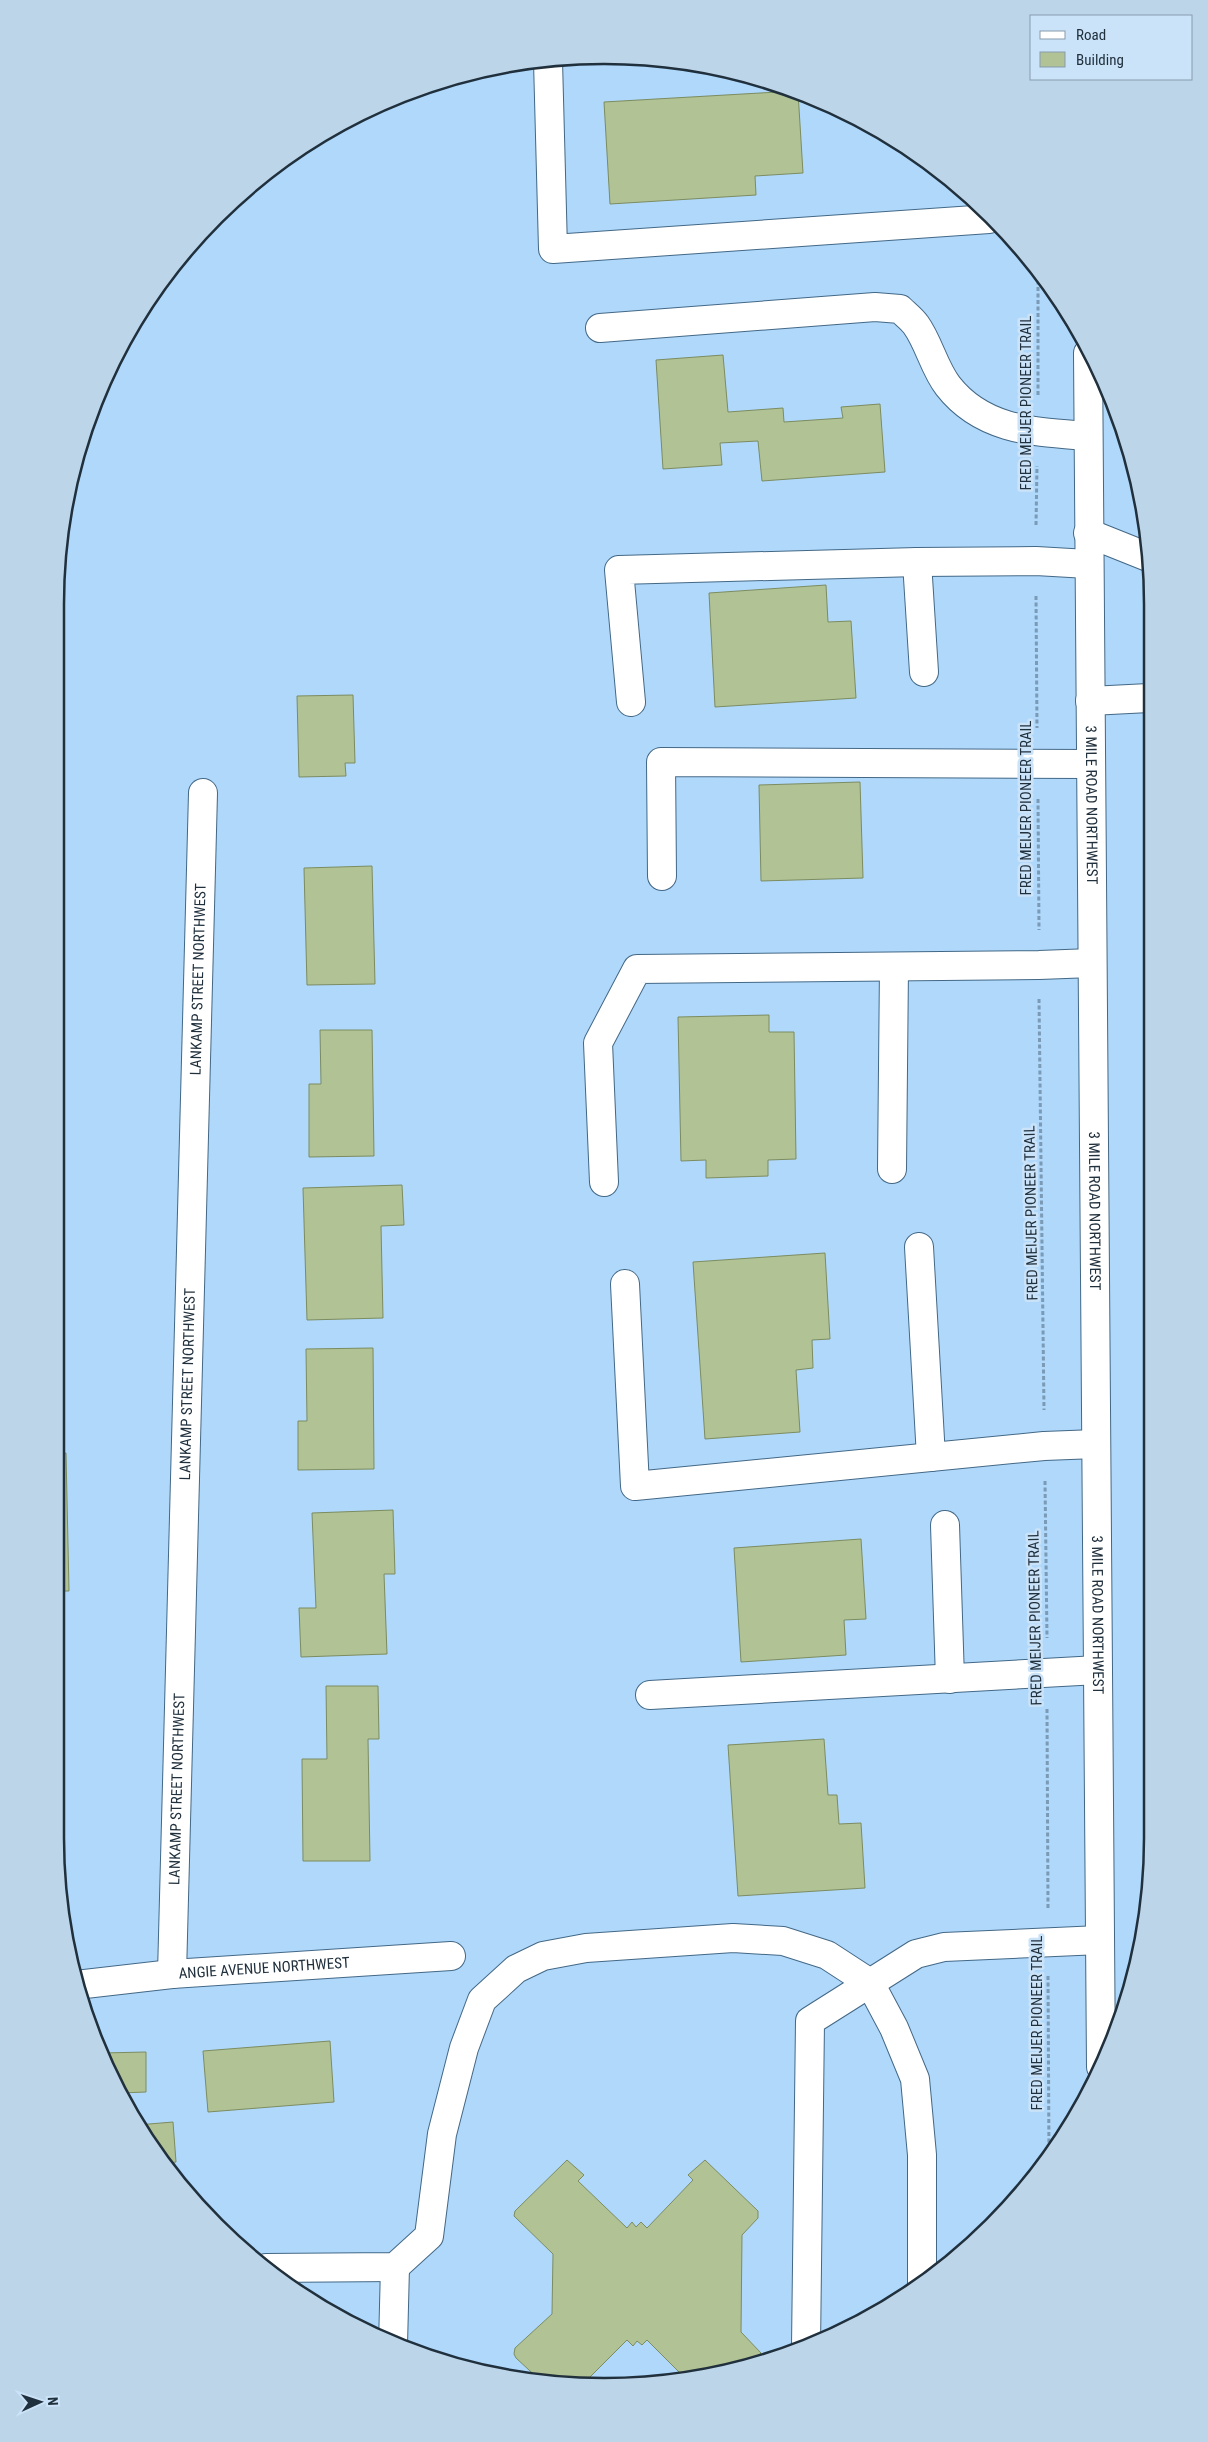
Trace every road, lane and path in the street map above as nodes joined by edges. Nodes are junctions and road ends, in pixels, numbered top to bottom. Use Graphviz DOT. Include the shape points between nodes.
graph roads {
  1 [pos="548,67"];
  2 [pos="983,219"];
  3 [pos="1038,282"];
  4 [pos="600,328"];
  5 [pos="1088,363"];
  6 [pos="1038,432"];
  7 [pos="1087,436"];
  8 [pos="1088,533"];
  9 [pos="1142,555"];
  10 [pos="1036,561"];
  11 [pos="917,562"];
  12 [pos="1088,564"];
  13 [pos="924,672"];
  14 [pos="1144,698"];
  15 [pos="1090,701"];
  16 [pos="631,702"];
  17 [pos="1037,764"];
  18 [pos="1090,764"];
  19 [pos="203,793"];
  20 [pos="662,876"];
  21 [pos="1092,963"];
  22 [pos="1039,966"];
  23 [pos="894,967"];
  24 [pos="892,1170"];
  25 [pos="604,1182"];
  26 [pos="919,1247"];
  27 [pos="625,1284"];
  28 [pos="1096,1444"];
  29 [pos="1044,1446"];
  30 [pos="931,1457"];
  31 [pos="945,1525"];
  32 [pos="1098,1670"];
  33 [pos="1047,1674"];
  34 [pos="950,1678"];
  35 [pos="650,1695"];
  36 [pos="1100,1940"];
  37 [pos="1048,1942"];
  38 [pos="451,1956"];
  39 [pos="172,1974"];
  40 [pos="870,1983"];
  41 [pos="84,1984"];
  42 [pos="1101,2050"];
  43 [pos="1049,2144"];
  44 [pos="395,2267"];
  45 [pos="276,2268"];
  46 [pos="922,2275"];
  47 [pos="393,2335"];
  48 [pos="806,2339"];
  1 -- 2 [label="street" via="553,249"];
  3 -- 6 [label="path, FRED MEIJER PIONEER TRAIL"];
  4 -- 6 [label="street" via="875,306 900,309 916,326 948,386 970,407 1002,425"];
  5 -- 7 [label="street, 3 MILE ROAD NORTHWEST"];
  6 -- 7 [label="street"];
  6 -- 10 [label="path, FRED MEIJER PIONEER TRAIL"];
  7 -- 8 [label="street, 3 MILE ROAD NORTHWEST"];
  8 -- 9 [label="street"];
  8 -- 12 [label="street, 3 MILE ROAD NORTHWEST"];
  10 -- 11 [label="street"];
  10 -- 12 [label="street"];
  10 -- 17 [label="path, FRED MEIJER PIONEER TRAIL"];
  11 -- 13 [label="street"];
  11 -- 16 [label="street" via="619,570"];
  12 -- 15 [label="street, 3 MILE ROAD NORTHWEST"];
  14 -- 15 [label="street"];
  15 -- 18 [label="street, 3 MILE ROAD NORTHWEST"];
  17 -- 18 [label="street"];
  17 -- 20 [label="street" via="661,762"];
  17 -- 22 [label="path, FRED MEIJER PIONEER TRAIL"];
  18 -- 21 [label="street, 3 MILE ROAD NORTHWEST"];
  19 -- 39 [label="street, LANKAMP STREET NORTHWEST"];
  21 -- 22 [label="street"];
  21 -- 28 [label="street, 3 MILE ROAD NORTHWEST"];
  22 -- 23 [label="street"];
  22 -- 29 [label="path, FRED MEIJER PIONEER TRAIL"];
  23 -- 24 [label="street"];
  23 -- 25 [label="street" via="637,969 598,1043"];
  26 -- 30 [label="street"];
  27 -- 30 [label="street" via="634,1486"];
  28 -- 29 [label="street"];
  28 -- 32 [label="street, 3 MILE ROAD NORTHWEST"];
  29 -- 30 [label="street"];
  29 -- 33 [label="path, FRED MEIJER PIONEER TRAIL"];
  31 -- 34 [label="street"];
  32 -- 33 [label="street"];
  32 -- 36 [label="street, 3 MILE ROAD NORTHWEST"];
  33 -- 34 [label="street"];
  33 -- 37 [label="path, FRED MEIJER PIONEER TRAIL"];
  34 -- 35 [label="street"];
  36 -- 37 [label="street"];
  36 -- 42 [label="street, 3 MILE ROAD NORTHWEST"];
  37 -- 40 [label="street" via="944,1947 916,1954"];
  37 -- 43 [label="path, FRED MEIJER PIONEER TRAIL"];
  38 -- 39 [label="street, ANGIE AVENUE NORTHWEST"];
  39 -- 41 [label="street, ANGIE AVENUE NORTHWEST"];
  40 -- 44 [label="street" via="827,1955 783,1941 733,1938 586,1948 543,1956 516,1969 482,2000 464,2048 442,2134 430,2236"];
  40 -- 46 [label="street" via="894,2028 915,2079 922,2155"];
  40 -- 48 [label="street" via="810,2021"];
  44 -- 45 [label="street"];
  44 -- 47 [label="street"];
}
